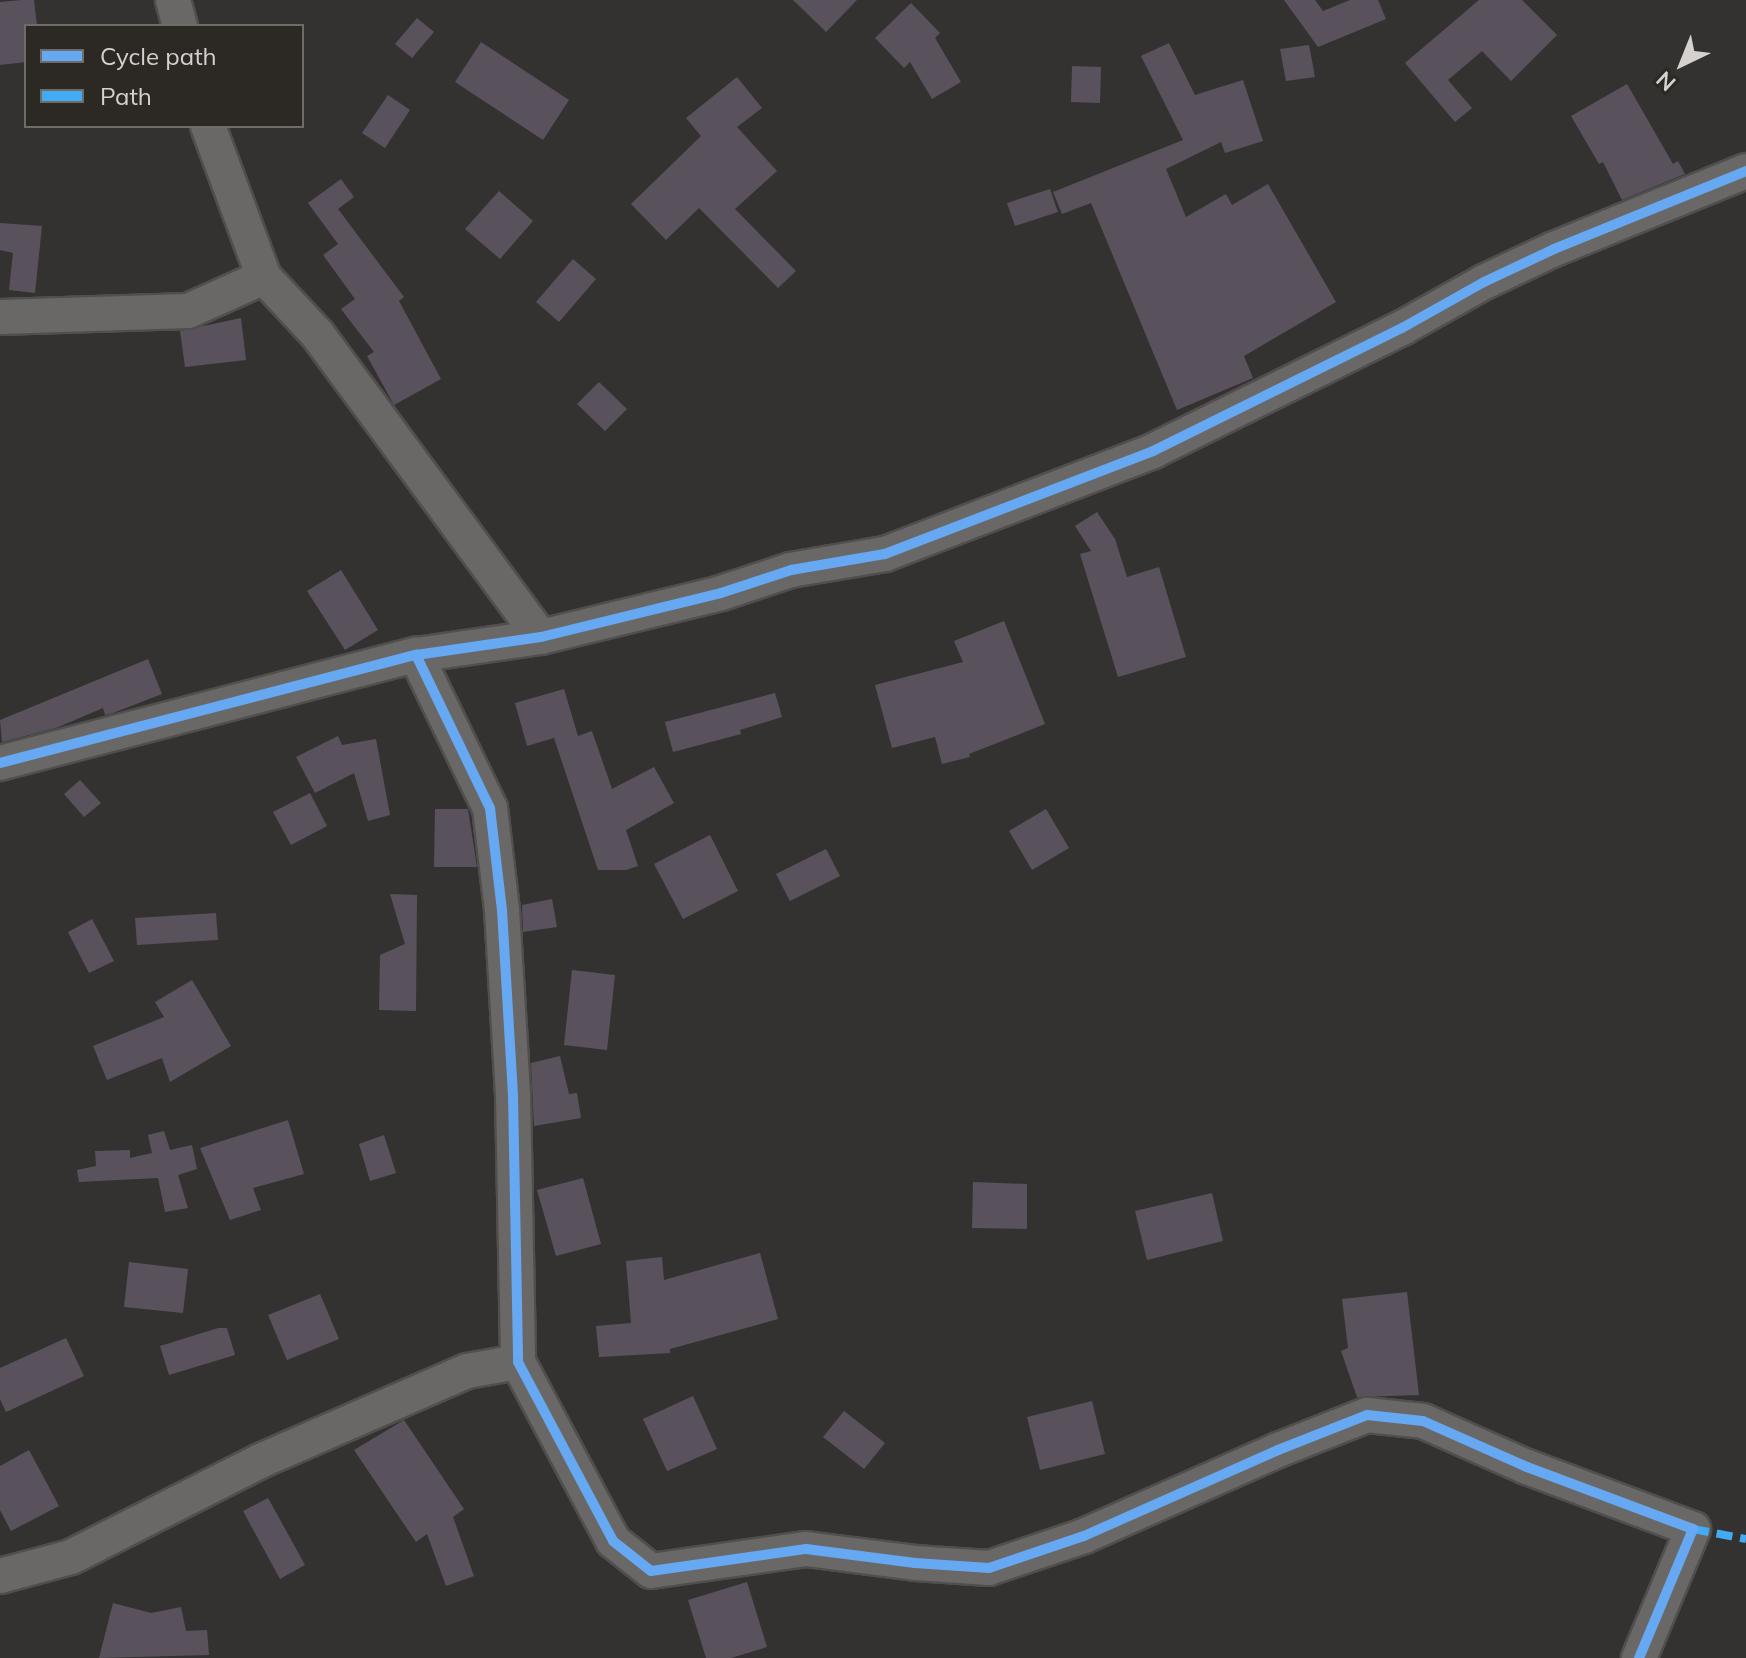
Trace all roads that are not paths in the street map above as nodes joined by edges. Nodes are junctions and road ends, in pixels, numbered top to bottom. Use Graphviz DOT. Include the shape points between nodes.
graph roads {
  1 [pos="173,0"];
  2 [pos="179,24"];
  3 [pos="209,128"];
  4 [pos="1746,171"];
  5 [pos="264,277"];
  6 [pos="0,317"];
  7 [pos="541,637"];
  8 [pos="416,655"];
  9 [pos="0,763"];
  10 [pos="518,1362"];
  11 [pos="0,1576"];
  12 [pos="1639,1658"];
  1 -- 2 [label="street"];
  3 -- 5 [label="street"];
  4 -- 7 [label="street" via="1554,249 1153,451 1060,490 885,554 791,570 721,593"];
  5 -- 6 [label="street" via="188,311"];
  5 -- 7 [label="street" via="318,335"];
  7 -- 8 [label="street"];
  8 -- 9 [label="street"];
  8 -- 10 [label="street" via="490,808 513,1095"];
  10 -- 11 [label="street" via="467,1371 260,1461 71,1557"];
  10 -- 12 [label="street" via="613,1541 651,1571 806,1549 989,1568 1084,1536 1367,1415 1423,1421 1527,1467 1693,1529"];
}
